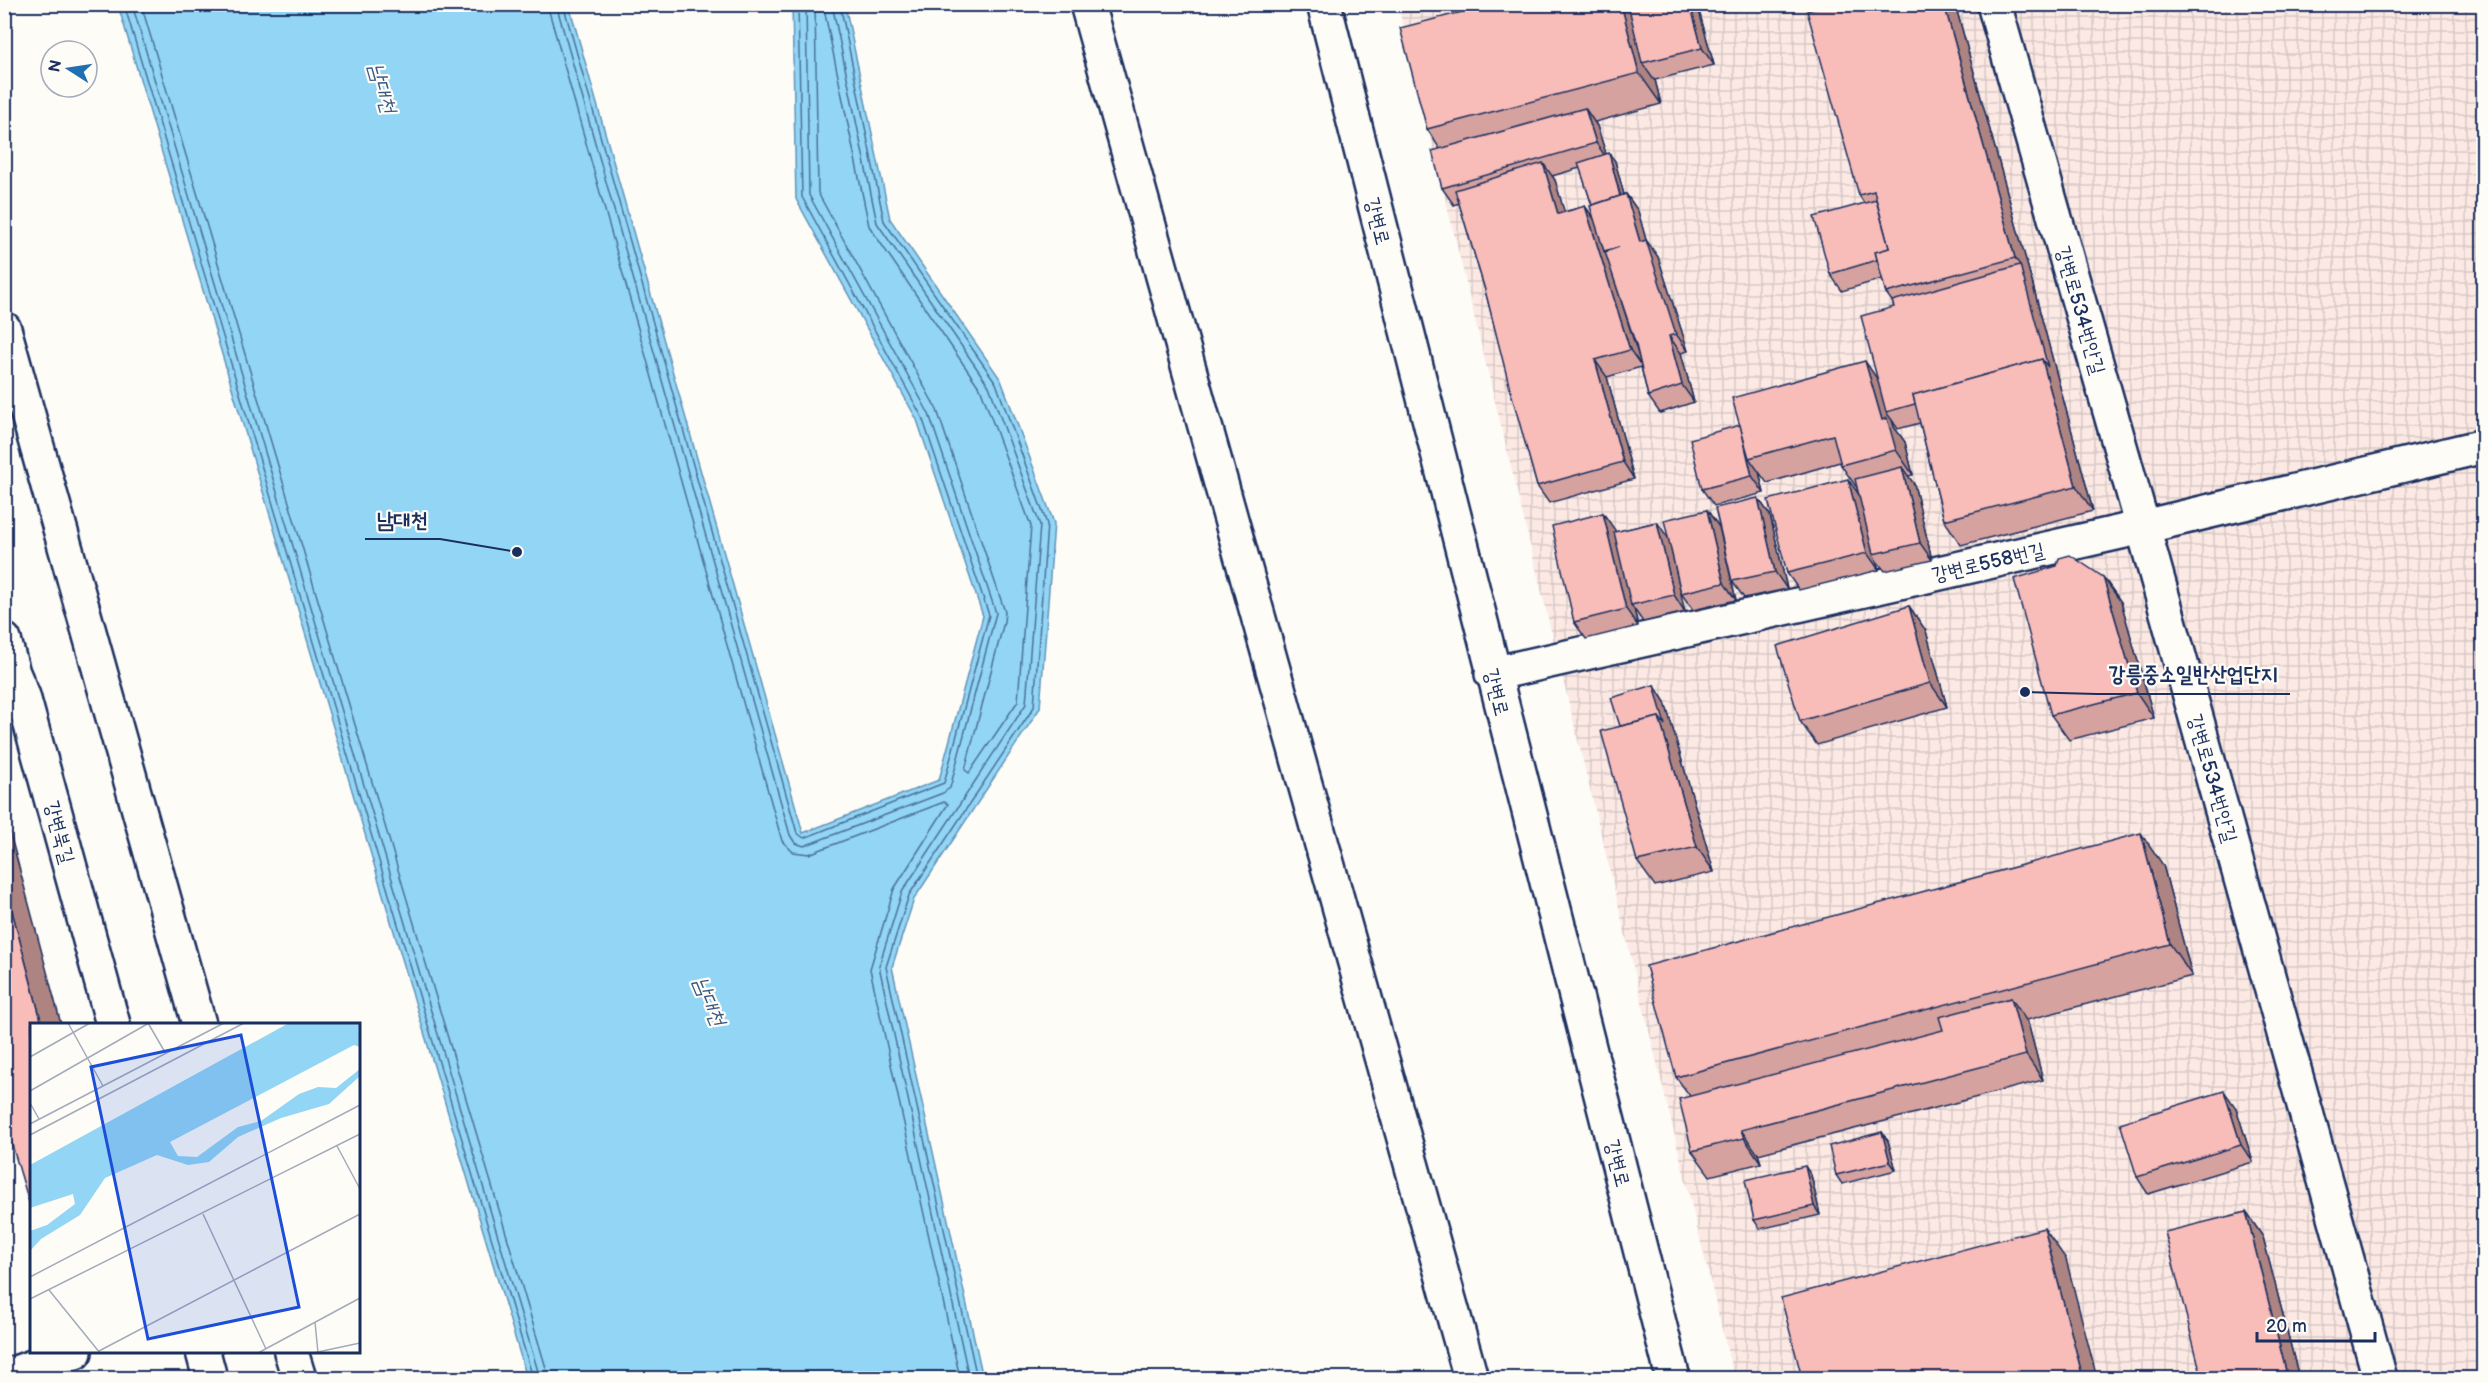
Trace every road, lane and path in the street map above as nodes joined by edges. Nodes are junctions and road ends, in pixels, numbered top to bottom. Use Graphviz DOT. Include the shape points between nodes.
graph roads {
  1 [pos="1087,4"];
  2 [pos="1324,4"];
  3 [pos="1994,4"];
  4 [pos="4,328"];
  5 [pos="2484,446"];
  6 [pos="2143,527"];
  7 [pos="4,640"];
  8 [pos="1492,674"];
  9 [pos="14,700"];
  10 [pos="113,1023"];
  11 [pos="199,1023"];
  12 [pos="72,1353"];
  13 [pos="203,1353"];
  14 [pos="291,1353"];
  15 [pos="4,1377"];
  16 [pos="210,1378"];
  17 [pos="299,1378"];
  18 [pos="1471,1378"];
  19 [pos="1673,1378"];
  20 [pos="2380,1378"];
  1 -- 18 [label="street"];
  2 -- 8 [label="street, 강변로"];
  3 -- 6 [label="street, 강변로534번안길"];
  4 -- 11 [label="street"];
  5 -- 6 [label="street, 강변로558번길"];
  6 -- 8 [label="street, 강변로558번길"];
  6 -- 20 [label="street, 강변로534번안길"];
  7 -- 9 [label="street, 강변북길" via="13,673"];
  8 -- 19 [label="street, 강변로"];
  9 -- 10 [label="street, 강변북길"];
  12 -- 15 [label="street"];
  13 -- 16 [label="street"];
  14 -- 17 [label="street"];
}
